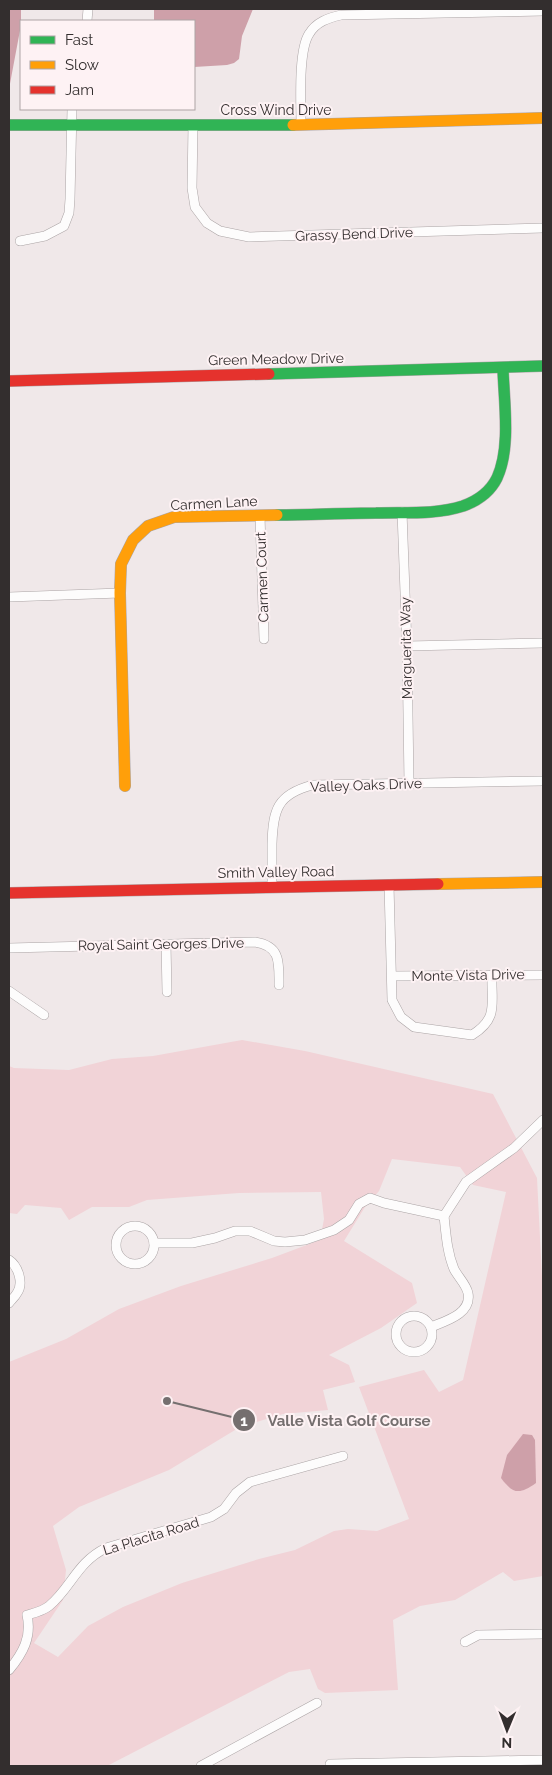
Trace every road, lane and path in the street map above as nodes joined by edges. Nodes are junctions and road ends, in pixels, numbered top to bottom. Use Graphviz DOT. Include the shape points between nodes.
graph roads {
  1 [pos="543,11"];
  2 [pos="72,110"];
  3 [pos="543,118"];
  4 [pos="9,125"];
  5 [pos="71,125"];
  6 [pos="192,125"];
  7 [pos="301,125"];
  8 [pos="543,228"];
  9 [pos="20,241"];
  10 [pos="543,366"];
  11 [pos="503,369"];
  12 [pos="9,381"];
  13 [pos="402,512"];
  14 [pos="260,516"];
  15 [pos="120,593"];
  16 [pos="9,597"];
  17 [pos="264,639"];
  18 [pos="543,643"];
  19 [pos="407,646"];
  20 [pos="543,781"];
  21 [pos="409,783"];
  22 [pos="124,786"];
  23 [pos="543,882"];
  24 [pos="389,885"];
  25 [pos="272,887"];
  26 [pos="9,893"];
  27 [pos="166,944"];
  28 [pos="9,948"];
  29 [pos="492,975"];
  30 [pos="543,975"];
  31 [pos="392,976"];
  32 [pos="279,986"];
  33 [pos="9,991"];
  34 [pos="167,992"];
  35 [pos="44,1015"];
  36 [pos="543,1120"];
  37 [pos="444,1216"];
  38 [pos="154,1243"];
  39 [pos="9,1260"];
  40 [pos="9,1303"];
  41 [pos="431,1327"];
  42 [pos="343,1456"];
  43 [pos="543,1634"];
  44 [pos="464,1642"];
  45 [pos="9,1670"];
  46 [pos="317,1703"];
  47 [pos="543,1760"];
  48 [pos="330,1764"];
  49 [pos="446,1764"];
  50 [pos="201,1766"];
  1 -- 7 [label="street" via="341,15 327,18 309,33 303,50"];
  2 -- 5 [label="street"];
  3 -- 7 [label="street, Cross Wind Drive"];
  4 -- 5 [label="street, Cross Wind Drive"];
  5 -- 6 [label="street, Cross Wind Drive"];
  5 -- 9 [label="street" via="70,200 64,226 45,236"];
  6 -- 7 [label="street, Cross Wind Drive"];
  6 -- 8 [label="street, Grassy Bend Drive" via="195,207 207,223 220,232 249,237"];
  10 -- 11 [label="street, Green Meadow Drive"];
  11 -- 12 [label="street, Green Meadow Drive"];
  11 -- 13 [label="street, Carmen Lane" via="504,449 497,478 487,492 469,504 454,509"];
  13 -- 14 [label="street, Carmen Lane"];
  13 -- 19 [label="street, Marguerita Way"];
  14 -- 15 [label="street, Carmen Lane" via="174,517 148,526 132,540 121,564"];
  14 -- 17 [label="street, Carmen Court"];
  15 -- 16 [label="street"];
  15 -- 22 [label="street, Carmen Lane"];
  18 -- 19 [label="street"];
  19 -- 21 [label="street, Marguerita Way"];
  20 -- 21 [label="street, Valley Oaks Drive"];
  21 -- 25 [label="street, Valley Oaks Drive" via="313,785 284,798 274,815"];
  23 -- 24 [label="street, Smith Valley Road"];
  24 -- 25 [label="street, Smith Valley Road"];
  24 -- 31 [label="street"];
  25 -- 26 [label="street, Smith Valley Road"];
  27 -- 28 [label="street, Royal Saint Georges Drive"];
  27 -- 32 [label="street, Royal Saint Georges Drive" via="263,943 277,956"];
  27 -- 34 [label="street"];
  29 -- 30 [label="street, Monte Vista Drive"];
  29 -- 31 [label="street, Monte Vista Drive"];
  29 -- 31 [label="street" via="491,1016 484,1028 472,1036 414,1027 401,1017 392,1000"];
  33 -- 35 [label="street"];
  36 -- 37 [label="street" via="514,1148 466,1182"];
  37 -- 38 [label="street" via="370,1198 359,1204 349,1220 334,1230 305,1240 285,1242 250,1231 235,1231 192,1243"];
  37 -- 41 [label="street" via="454,1270 468,1293 465,1308"];
  38 -- 38 [label="street" via="151,1256 142,1263 123,1260 117,1249 118,1237 132,1227 144,1229"];
  39 -- 40 [label="street" via="20,1276 18,1292"];
  41 -- 41 [label="street" via="433,1338 423,1350 412,1353 398,1343 398,1326 406,1318 424,1318"];
  42 -- 45 [label="street, La Placita Road" via="250,1482 224,1509 211,1517 97,1552 48,1607 27,1615 27,1642"];
  43 -- 44 [label="street" via="478,1635"];
  46 -- 50 [label="street"];
  47 -- 49 [label="street"];
  48 -- 49 [label="street"];
}
